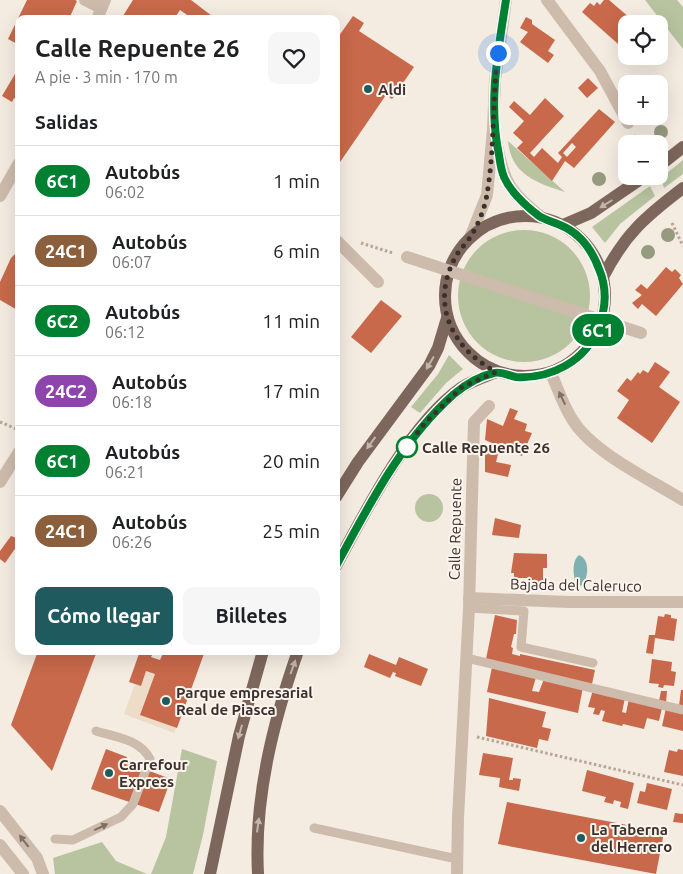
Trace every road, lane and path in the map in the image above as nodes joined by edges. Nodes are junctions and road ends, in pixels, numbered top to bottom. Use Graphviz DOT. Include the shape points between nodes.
graph roads {
  1 [pos="85,0"];
  2 [pos="506,0"];
  3 [pos="547,0"];
  4 [pos="101,9"];
  5 [pos="618,104"];
  6 [pos="493,129"];
  7 [pos="683,147"];
  8 [pos="668,159"];
  9 [pos="15,170"];
  10 [pos="632,185"];
  11 [pos="683,188"];
  12 [pos="0,196"];
  13 [pos="542,218"];
  14 [pos="672,223"];
  15 [pos="563,225"];
  16 [pos="470,238"];
  17 [pos="354,241"];
  18 [pos="340,244"];
  19 [pos="683,246"];
  20 [pos="406,257"];
  21 [pos="603,277"];
  22 [pos="378,282"];
  23 [pos="447,318"];
  24 [pos="641,333"];
  25 [pos="496,372"];
  26 [pos="551,373"];
  27 [pos="489,406"];
  28 [pos="0,422"];
  29 [pos="15,428"];
  30 [pos="15,458"];
  31 [pos="0,482"];
  32 [pos="340,491"];
  33 [pos="683,500"];
  34 [pos="340,559"];
  35 [pos="683,602"];
  36 [pos="469,603"];
  37 [pos="262,655"];
  38 [pos="297,655"];
  39 [pos="467,658"];
  40 [pos="593,664"];
  41 [pos="683,710"];
  42 [pos="96,731"];
  43 [pos="464,734"];
  44 [pos="683,785"];
  45 [pos="0,811"];
  46 [pos="314,828"];
  47 [pos="55,839"];
  48 [pos="0,845"];
  49 [pos="457,859"];
  50 [pos="23,874"];
  51 [pos="43,874"];
  52 [pos="210,874"];
  53 [pos="258,874"];
  54 [pos="457,874"];
  1 -- 4 [label="street"];
  2 -- 6 [label="street" via="495,80"];
  3 -- 5 [label="street" via="600,71"];
  6 -- 13 [label="street" via="503,176 512,190"];
  6 -- 16 [label="street" via="487,195"];
  7 -- 8 [label="main road"];
  9 -- 12 [label="street"];
  10 -- 15 [label="main road, one-way" via="591,213"];
  11 -- 21 [label="main road" via="631,231"];
  13 -- 15 [label="main road"];
  13 -- 16 [label="main road" via="527,215 500,220 484,226"];
  14 -- 19 [label="path"];
  15 -- 21 [label="main road" via="582,239 594,255"];
  16 -- 23 [label="main road" via="447,274 444,299"];
  17 -- 20 [label="path"];
  18 -- 22 [label="street"];
  20 -- 24 [label="street, bridge"];
  21 -- 26 [label="main road" via="603,316 596,335 579,356"];
  23 -- 25 [label="main road" via="464,349"];
  23 -- 32 [label="main road, one-way" via="429,366"];
  25 -- 26 [label="main road" via="514,377"];
  25 -- 34 [label="main road" via="462,387 424,424 385,478"];
  33 -- 26 [label="street, one-way" via="600,448 573,422"];
  27 -- 36 [label="street, Calle Repuente" via="474,422"];
  28 -- 29 [label="path"];
  30 -- 31 [label="street"];
  35 -- 36 [label="street, Bajada del Caleruco"];
  36 -- 39 [label="street, Calle Repuente"];
  36 -- 40 [label="lane" via="524,611 521,647"];
  37 -- 52 [label="main road, one-way" via="239,736"];
  53 -- 38 [label="main road, one-way" via="256,843 270,746"];
  39 -- 41 [label="lane"];
  39 -- 43 [label="street, Calle Repuente"];
  47 -- 42 [label="lane, one-way" via="73,840 121,817 133,804 150,759 146,750 138,744"];
  43 -- 44 [label="path"];
  43 -- 49 [label="street, Calle Repuente"];
  51 -- 45 [label="street, one-way" via="38,858"];
  46 -- 49 [label="lane"];
  48 -- 50 [label="street"];
  49 -- 54 [label="street, Calle Repuente"];
}
